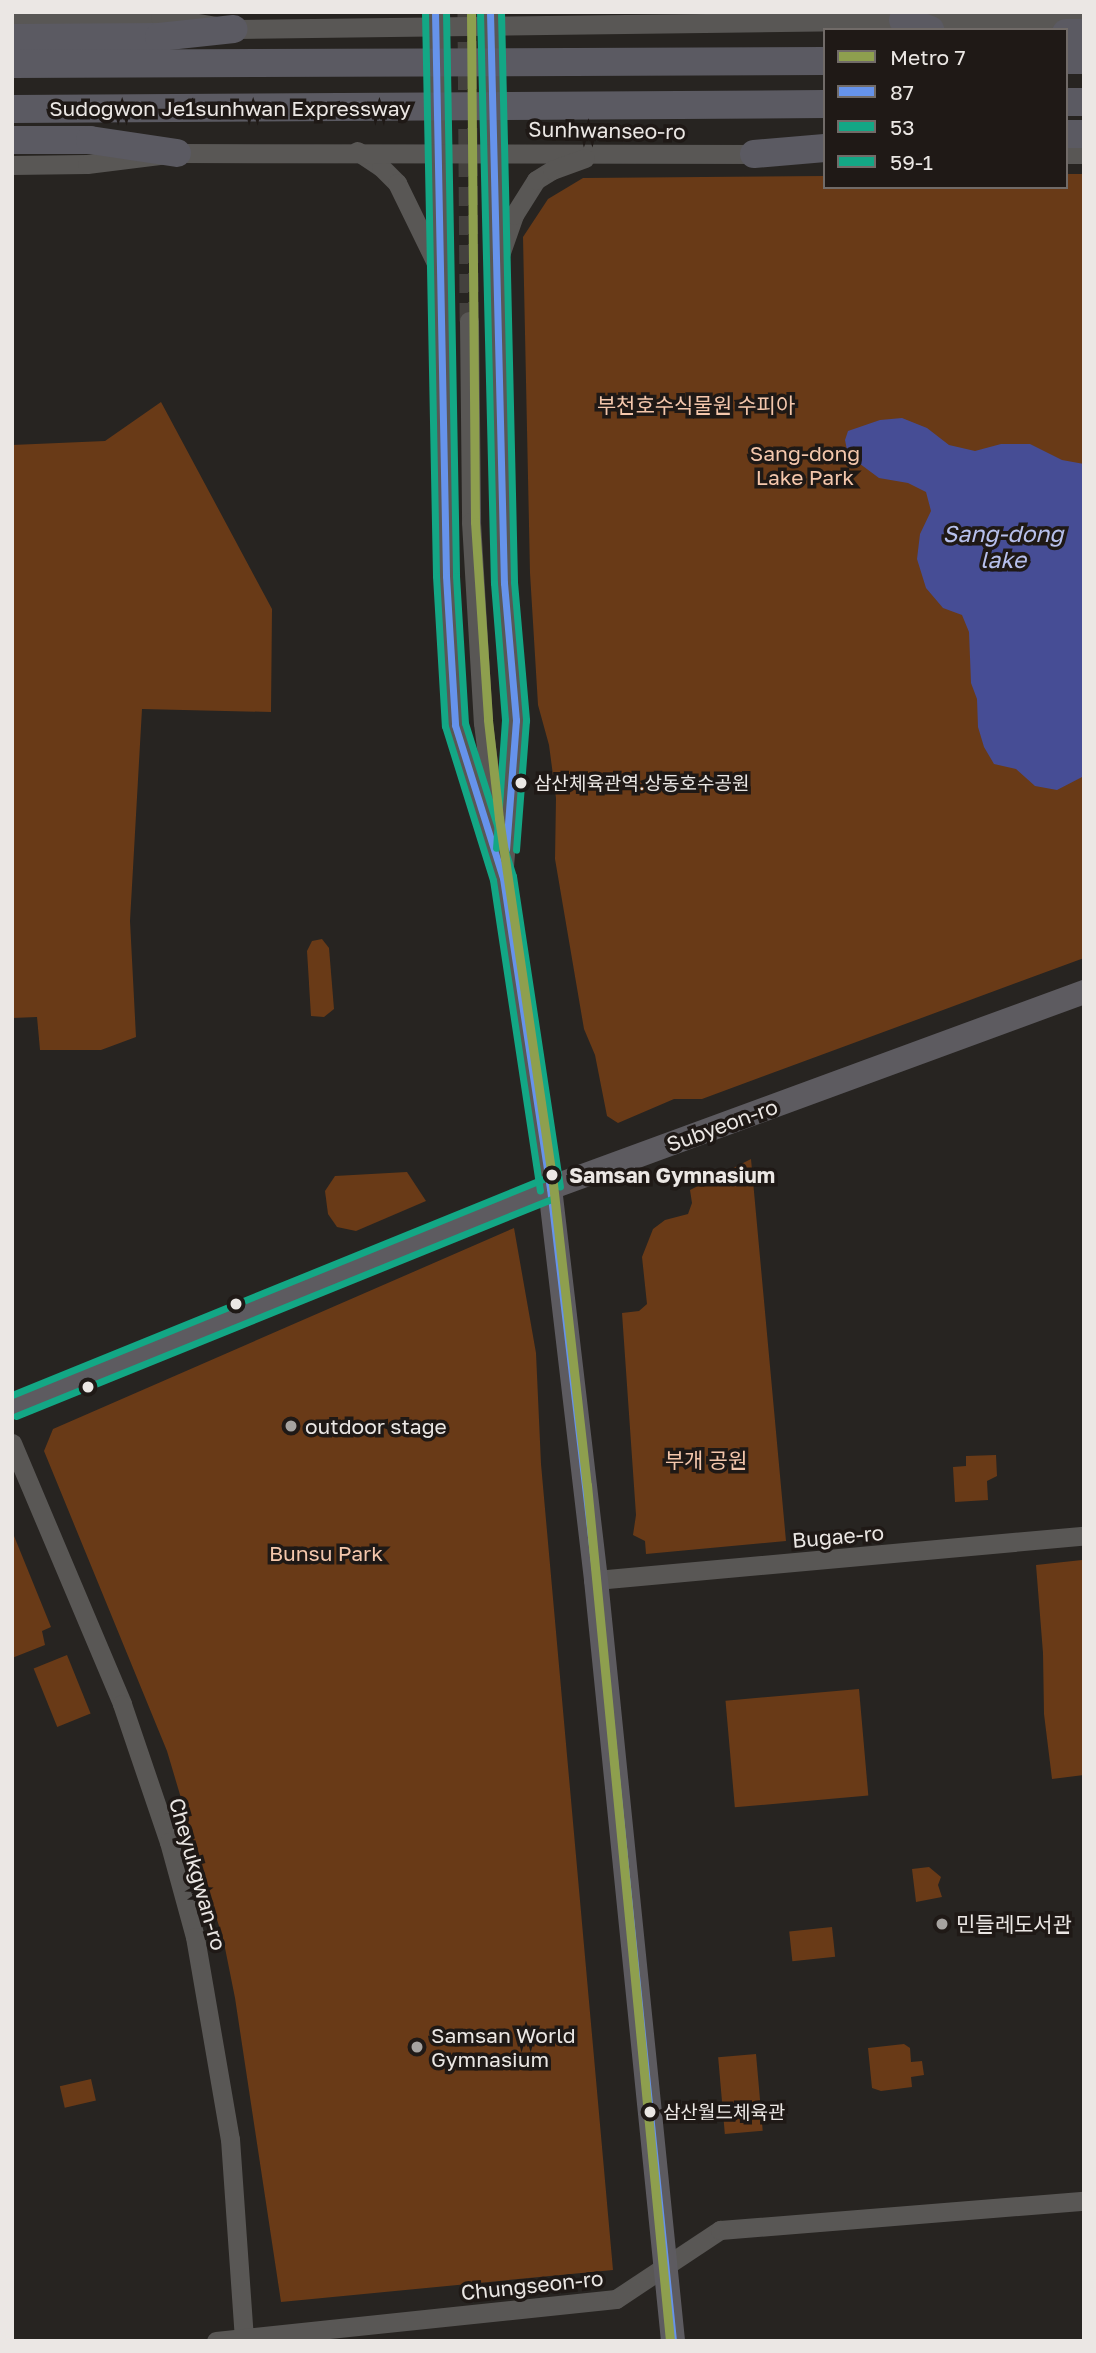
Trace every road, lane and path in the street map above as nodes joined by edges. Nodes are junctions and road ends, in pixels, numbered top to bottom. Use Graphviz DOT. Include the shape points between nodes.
graph roads {
  1 [pos="373,12"];
  2 [pos="561,12"];
  3 [pos="12,16"];
  4 [pos="962,16"];
  5 [pos="435,18"];
  6 [pos="489,18"];
  7 [pos="903,20"];
  8 [pos="633,23"];
  9 [pos="336,27"];
  10 [pos="925,28"];
  11 [pos="1033,28"];
  12 [pos="234,29"];
  13 [pos="1074,35"];
  14 [pos="12,38"];
  15 [pos="1084,60"];
  16 [pos="823,61"];
  17 [pos="12,64"];
  18 [pos="823,104"];
  19 [pos="12,109"];
  20 [pos="12,140"];
  21 [pos="823,148"];
  22 [pos="357,151"];
  23 [pos="438,151"];
  24 [pos="492,151"];
  25 [pos="177,153"];
  26 [pos="597,154"];
  27 [pos="754,154"];
  28 [pos="823,154"];
  29 [pos="12,165"];
  30 [pos="440,271"];
  31 [pos="495,272"];
  32 [pos="469,321"];
  33 [pos="503,878"];
  34 [pos="1084,992"];
  35 [pos="550,1188"];
  36 [pos="12,1406"];
  37 [pos="12,1443"];
  38 [pos="1084,1536"];
  39 [pos="596,1580"];
  40 [pos="1084,2201"];
  41 [pos="666,2268"];
  42 [pos="244,2340"];
  43 [pos="216,2341"];
  44 [pos="673,2341"];
  1 -- 9 [label="street"];
  2 -- 8 [label="street"];
  3 -- 12 [label="street" via="160,17"];
  4 -- 7 [label="street"];
  4 -- 11 [label="street"];
  5 -- 6 [label="street"];
  5 -- 9 [label="street"];
  5 -- 23 [label="street"];
  6 -- 8 [label="street"];
  6 -- 24 [label="street"];
  7 -- 8 [label="street"];
  7 -- 10 [label="highway"];
  9 -- 12 [label="street"];
  12 -- 14 [label="highway" via="159,37"];
  13 -- 15 [label="highway"];
  16 -- 17 [label="highway, Sudogwon Je1sunhwan Expressway"];
  18 -- 19 [label="highway, Sudogwon Je1sunhwan Expressway"];
  20 -- 25 [label="highway" via="90,140"];
  21 -- 27 [label="highway"];
  22 -- 23 [label="street, Sunhwanseo-ro"];
  22 -- 25 [label="street, Sunhwanseo-ro"];
  22 -- 30 [label="street" via="397,183"];
  23 -- 24 [label="street, Sunhwanseo-ro"];
  23 -- 30 [label="street"];
  24 -- 26 [label="street, Sunhwanseo-ro"];
  24 -- 31 [label="street"];
  25 -- 29 [label="street, Sunhwanseo-ro" via="87,164"];
  26 -- 27 [label="street, Sunhwanseo-ro"];
  26 -- 31 [label="street" via="536,180 514,215"];
  27 -- 28 [label="street, Sunhwanseo-ro"];
  30 -- 33 [label="street" via="446,576 455,725"];
  31 -- 33 [label="street" via="504,583 516,720"];
  32 -- 33 [label="street" via="471,523 483,723"];
  33 -- 35 [label="street"];
  34 -- 35 [label="main road, Subyeon-ro"];
  35 -- 36 [label="main road, Subyeon-ro"];
  35 -- 39 [label="main road"];
  37 -- 42 [label="street, Cheyukgwan-ro" via="122,1704 195,1937 230,2139"];
  38 -- 39 [label="street, Bugae-ro"];
  39 -- 41 [label="main road"];
  40 -- 41 [label="street, Chungseon-ro" via="720,2231"];
  41 -- 42 [label="street, Chungseon-ro" via="616,2299"];
  41 -- 44 [label="main road"];
  42 -- 43 [label="street, Chungseon-ro"];
}
